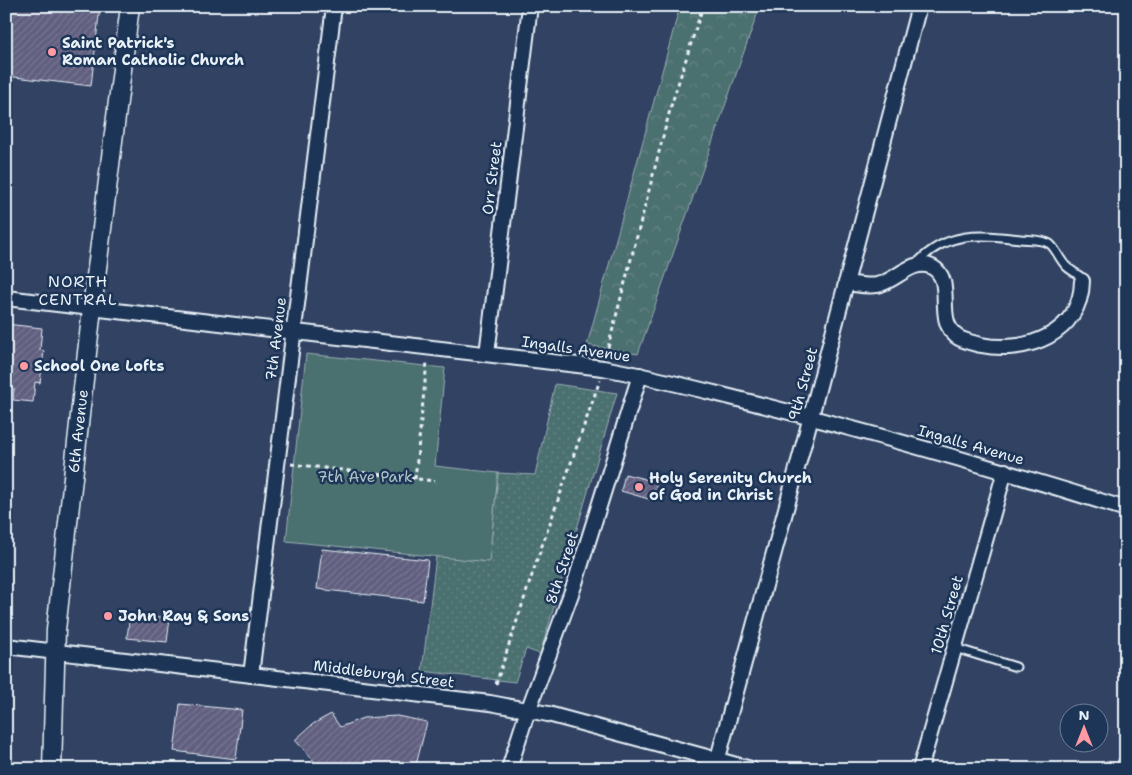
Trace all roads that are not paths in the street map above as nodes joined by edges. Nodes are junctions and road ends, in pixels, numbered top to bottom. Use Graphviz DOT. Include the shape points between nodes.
graph roads {
  1 [pos="130,6"];
  2 [pos="334,6"];
  3 [pos="530,6"];
  4 [pos="919,6"];
  5 [pos="915,266"];
  6 [pos="1082,281"];
  7 [pos="846,283"];
  8 [pos="6,298"];
  9 [pos="92,308"];
  10 [pos="294,331"];
  11 [pos="487,354"];
  12 [pos="640,375"];
  13 [pos="811,417"];
  14 [pos="1005,471"];
  15 [pos="1126,508"];
  16 [pos="6,646"];
  17 [pos="955,648"];
  18 [pos="55,652"];
  19 [pos="1016,667"];
  20 [pos="250,675"];
  21 [pos="528,710"];
  22 [pos="1126,762"];
  23 [pos="717,764"];
  24 [pos="52,769"];
  25 [pos="509,769"];
  26 [pos="751,769"];
  27 [pos="920,769"];
  28 [pos="1124,769"];
  1 -- 9 [label="street, 6th Avenue"];
  2 -- 10 [label="street, 7th Avenue"];
  3 -- 11 [label="street, Orr Street"];
  4 -- 7 [label="street, 9th Street"];
  5 -- 6 [label="lane" via="928,252 952,239 991,235 1050,245"];
  5 -- 6 [label="street" via="924,264 939,273 945,293 944,316 956,336 969,343 990,347 1021,346 1040,341 1055,332 1077,304"];
  5 -- 7 [label="street" via="875,286"];
  7 -- 13 [label="street, 9th Street"];
  8 -- 9 [label="street, Ingalls Avenue"];
  9 -- 10 [label="street, Ingalls Avenue"];
  9 -- 18 [label="street, 6th Avenue"];
  10 -- 11 [label="street, Ingalls Avenue"];
  10 -- 20 [label="street, 7th Avenue"];
  11 -- 12 [label="street, Ingalls Avenue"];
  12 -- 13 [label="street, Ingalls Avenue"];
  12 -- 21 [label="street, 8th Street" via="575,583"];
  13 -- 14 [label="street, Ingalls Avenue"];
  13 -- 23 [label="street, 9th Street"];
  14 -- 15 [label="street, Ingalls Avenue"];
  14 -- 17 [label="street, 10th Street"];
  16 -- 18 [label="street, Middleburgh Street"];
  17 -- 19 [label="lane"];
  17 -- 27 [label="street, 10th Street"];
  18 -- 20 [label="street, Middleburgh Street"];
  18 -- 24 [label="street, 6th Avenue"];
  20 -- 21 [label="street, Middleburgh Street"];
  21 -- 23 [label="street, Middleburgh Street"];
  21 -- 25 [label="street, 8th Street"];
  22 -- 28 [label="street"];
  23 -- 26 [label="street, Middleburgh Street"];
}
